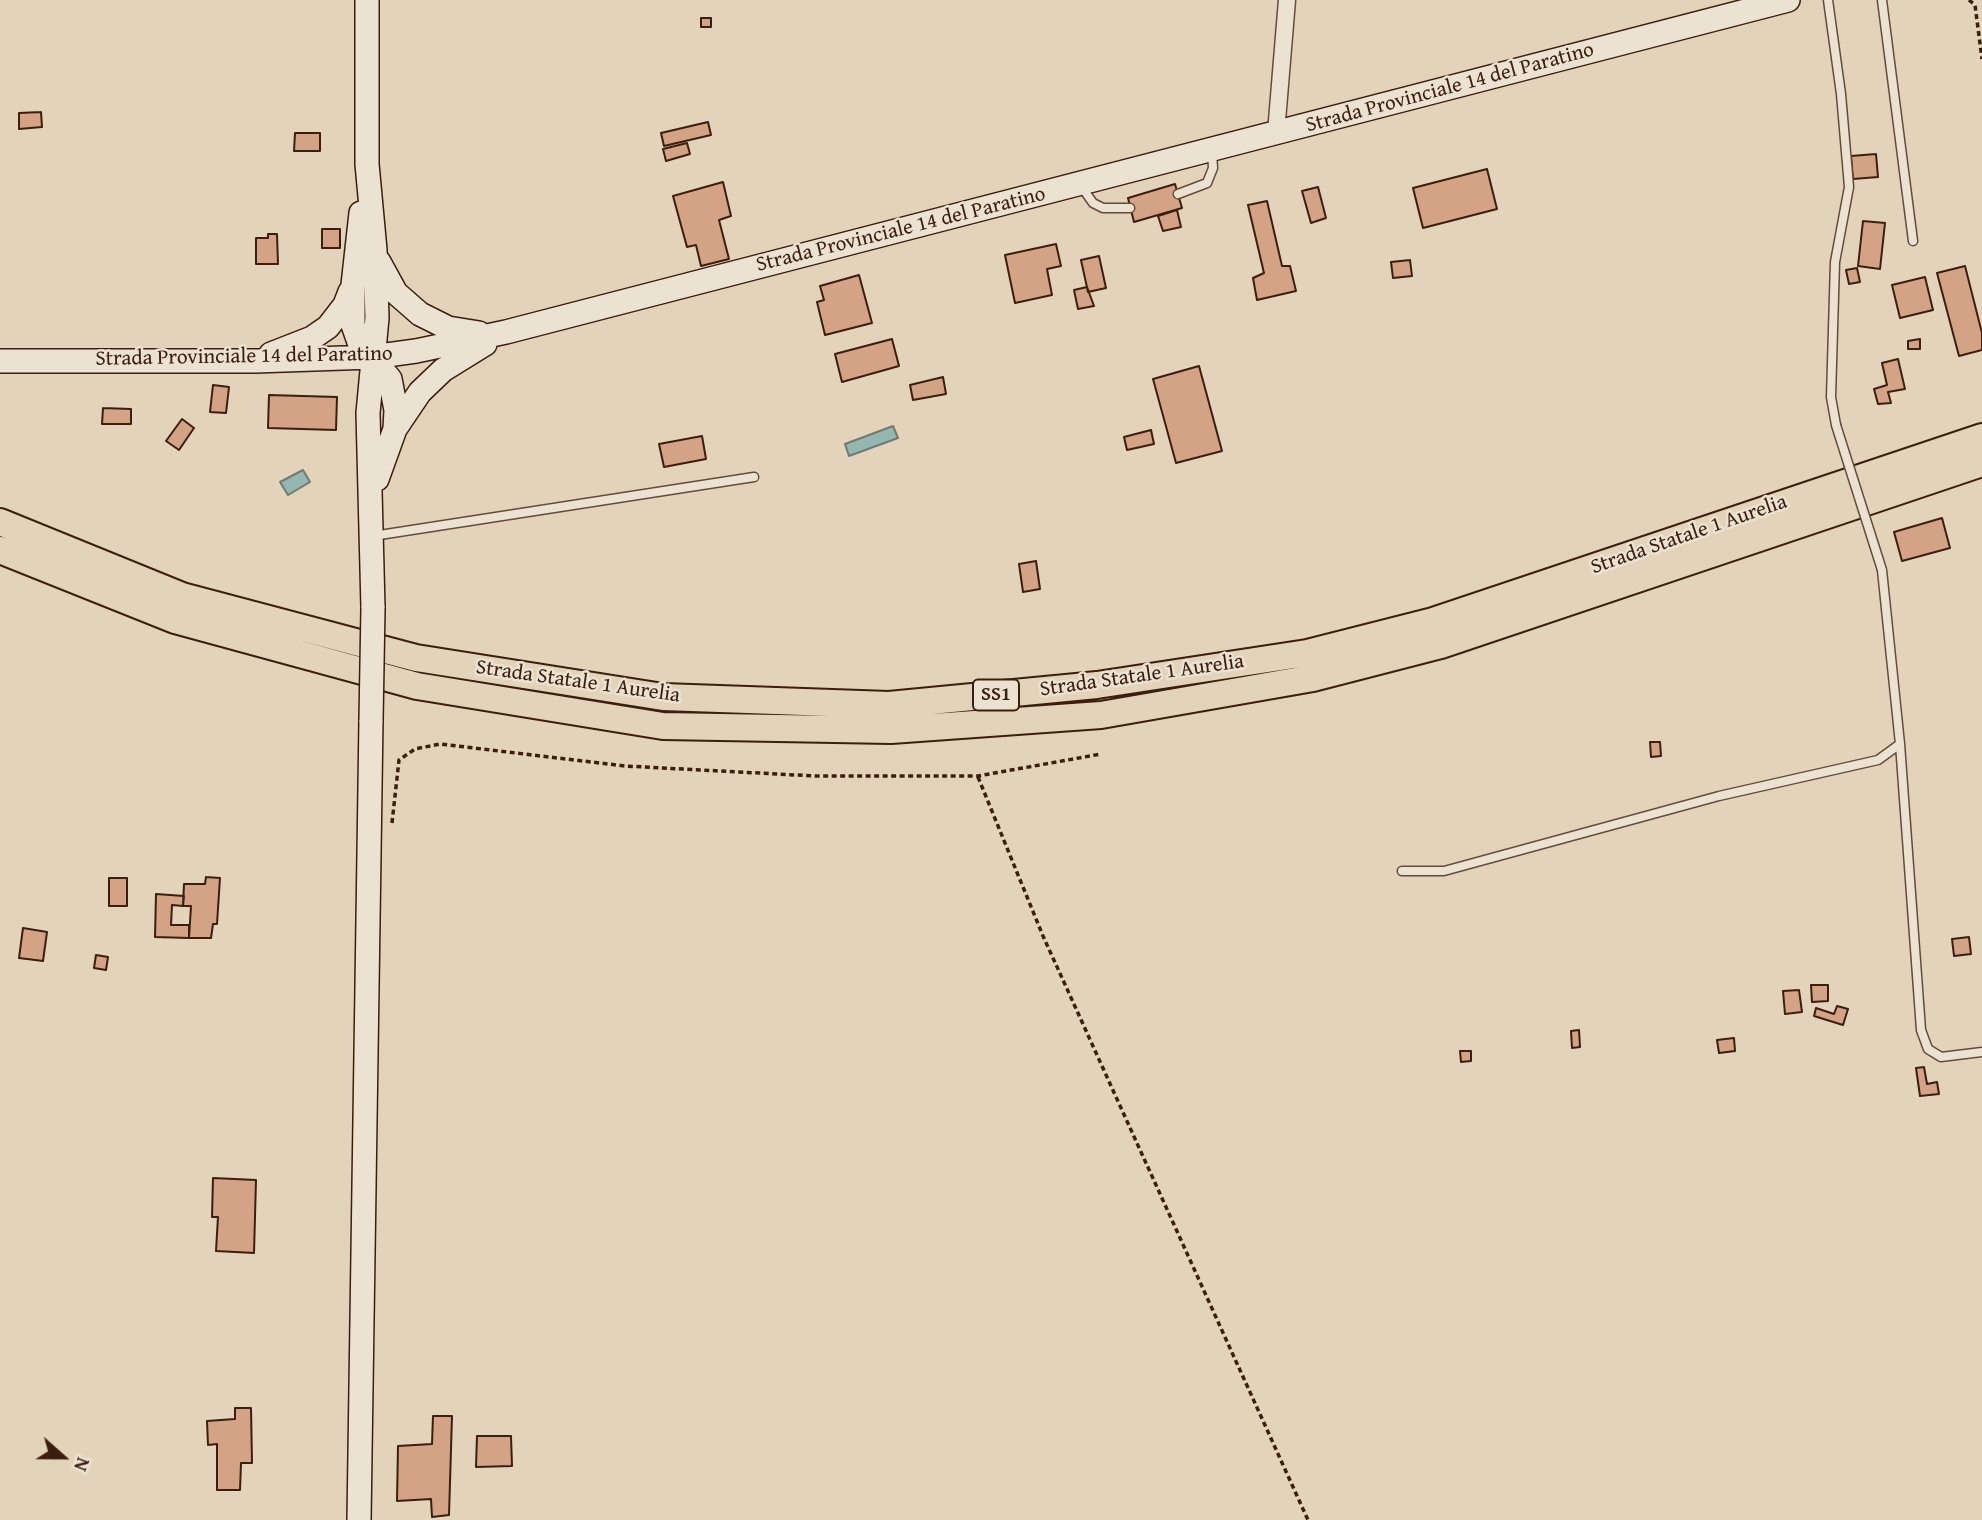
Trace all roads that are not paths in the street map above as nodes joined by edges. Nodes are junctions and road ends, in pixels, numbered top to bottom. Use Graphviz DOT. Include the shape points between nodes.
graph roads {
  1 [pos="367,0"];
  2 [pos="1287,0"];
  3 [pos="1788,0"];
  4 [pos="1828,0"];
  5 [pos="1882,0"];
  6 [pos="1276,133"];
  7 [pos="1212,150"];
  8 [pos="367,164"];
  9 [pos="1079,184"];
  10 [pos="1178,194"];
  11 [pos="1130,208"];
  12 [pos="1913,241"];
  13 [pos="375,250"];
  14 [pos="353,285"];
  15 [pos="506,332"];
  16 [pos="372,357"];
  17 [pos="0,361"];
  18 [pos="255,361"];
  19 [pos="395,429"];
  20 [pos="1982,437"];
  21 [pos="1982,463"];
  22 [pos="754,477"];
  23 [pos="373,495"];
  24 [pos="0,522"];
  25 [pos="373,536"];
  26 [pos="0,550"];
  27 [pos="1900,744"];
  28 [pos="1402,871"];
  29 [pos="1982,1052"];
  30 [pos="359,1520"];
  1 -- 8 [label="main road"];
  2 -- 6 [label="street"];
  3 -- 6 [label="main road, Strada Provinciale 14 del Paratino"];
  4 -- 27 [label="lane, bridge" via="1849,187 1835,262 1831,397 1882,570"];
  5 -- 12 [label="lane"];
  6 -- 7 [label="main road, Strada Provinciale 14 del Paratino"];
  7 -- 9 [label="main road, Strada Provinciale 14 del Paratino"];
  7 -- 10 [label="lane" via="1213,167 1207,183"];
  8 -- 13 [label="main road"];
  8 -- 14 [label="main road"];
  9 -- 11 [label="lane" via="1093,203"];
  9 -- 15 [label="main road, Strada Provinciale 14 del Paratino"];
  13 -- 15 [label="main road" via="396,293 420,314 463,332"];
  13 -- 16 [label="main road" via="377,318"];
  14 -- 16 [label="main road" via="355,336"];
  14 -- 18 [label="main road" via="328,327"];
  15 -- 16 [label="main road, Strada Provinciale 14 del Paratino"];
  15 -- 19 [label="main road" via="443,370 419,392"];
  16 -- 18 [label="main road, Strada Provinciale 14 del Paratino"];
  16 -- 19 [label="main road" via="390,379"];
  16 -- 23 [label="main road" via="368,413"];
  17 -- 18 [label="main road, Strada Provinciale 14 del Paratino"];
  19 -- 23 [label="main road"];
  20 -- 24 [label="highway, Strada Statale 1 Aurelia / SS1" via="1433,621 1307,653 1097,685 889,705 663,697 416,658 182,596"];
  21 -- 26 [label="highway, Strada Statale 1 Aurelia / SS1" via="1441,645 1313,678 1101,715 891,730 663,726 416,686 175,620"];
  22 -- 25 [label="lane"];
  23 -- 25 [label="main road"];
  25 -- 30 [label="main road, bridge"];
  27 -- 28 [label="lane" via="1878,760 1719,796 1444,871"];
  27 -- 29 [label="lane" via="1921,1030 1928,1049 1941,1057"];
}
